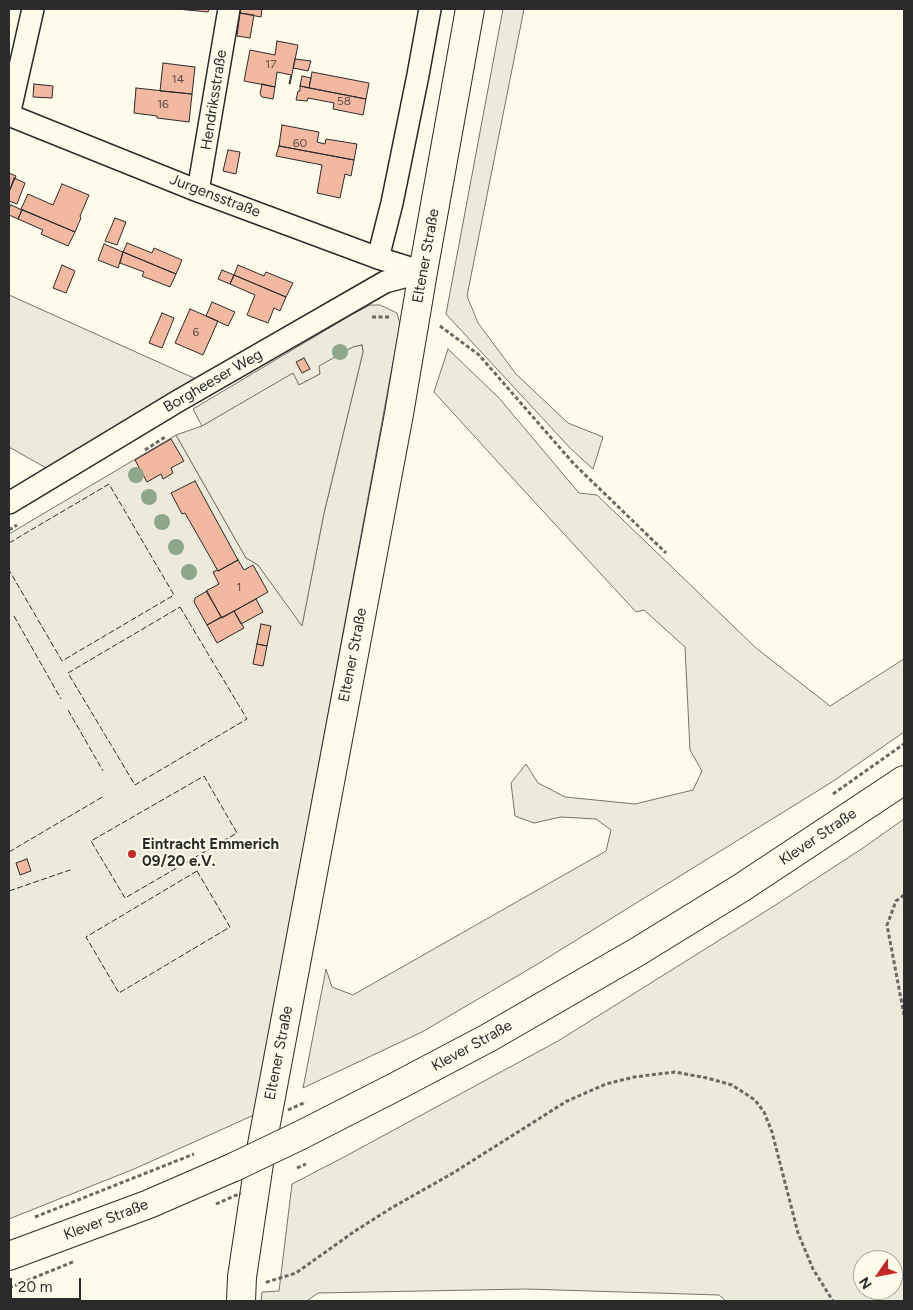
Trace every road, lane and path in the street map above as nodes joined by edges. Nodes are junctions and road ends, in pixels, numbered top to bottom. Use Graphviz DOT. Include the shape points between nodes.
graph roads {
  1 [pos="33,9"];
  2 [pos="229,9"];
  3 [pos="430,9"];
  4 [pos="470,9"];
  5 [pos="9,115"];
  6 [pos="198,191"];
  7 [pos="378,258"];
  8 [pos="423,272"];
  9 [pos="416,313"];
  10 [pos="9,503"];
  11 [pos="666,553"];
  12 [pos="904,744"];
  13 [pos="904,780"];
  14 [pos="826,799"];
  15 [pos="904,895"];
  16 [pos="904,1015"];
  17 [pos="198,1153"];
  18 [pos="27,1220"];
  19 [pos="9,1256"];
  20 [pos="267,1282"];
  21 [pos="241,1301"];
  22 [pos="833,1301"];
  1 -- 5 [label="street"];
  2 -- 6 [label="street, Hendriksstraße"];
  3 -- 7 [label="street"];
  4 -- 8 [label="main road, Eltener Straße"];
  5 -- 6 [label="street, Jurgensstraße"];
  6 -- 7 [label="street, Jurgensstraße"];
  7 -- 8 [label="street, Jurgensstraße"];
  8 -- 9 [label="main road, Eltener Straße"];
  8 -- 10 [label="street, Borgheeser Weg" via="377,287"];
  9 -- 11 [label="path" via="479,355 574,464"];
  9 -- 21 [label="main road, Eltener Straße" via="261,1150"];
  12 -- 14 [label="path"];
  13 -- 19 [label="main road, Klever Straße, bridge" via="742,888 488,1038 234,1167 149,1204"];
  15 -- 16 [label="path" via="896,901 887,925"];
  17 -- 18 [label="path"];
  20 -- 22 [label="path" via="296,1273 393,1207 567,1101 606,1084 675,1072 732,1085 755,1100 764,1112 798,1233 813,1269"];
}
